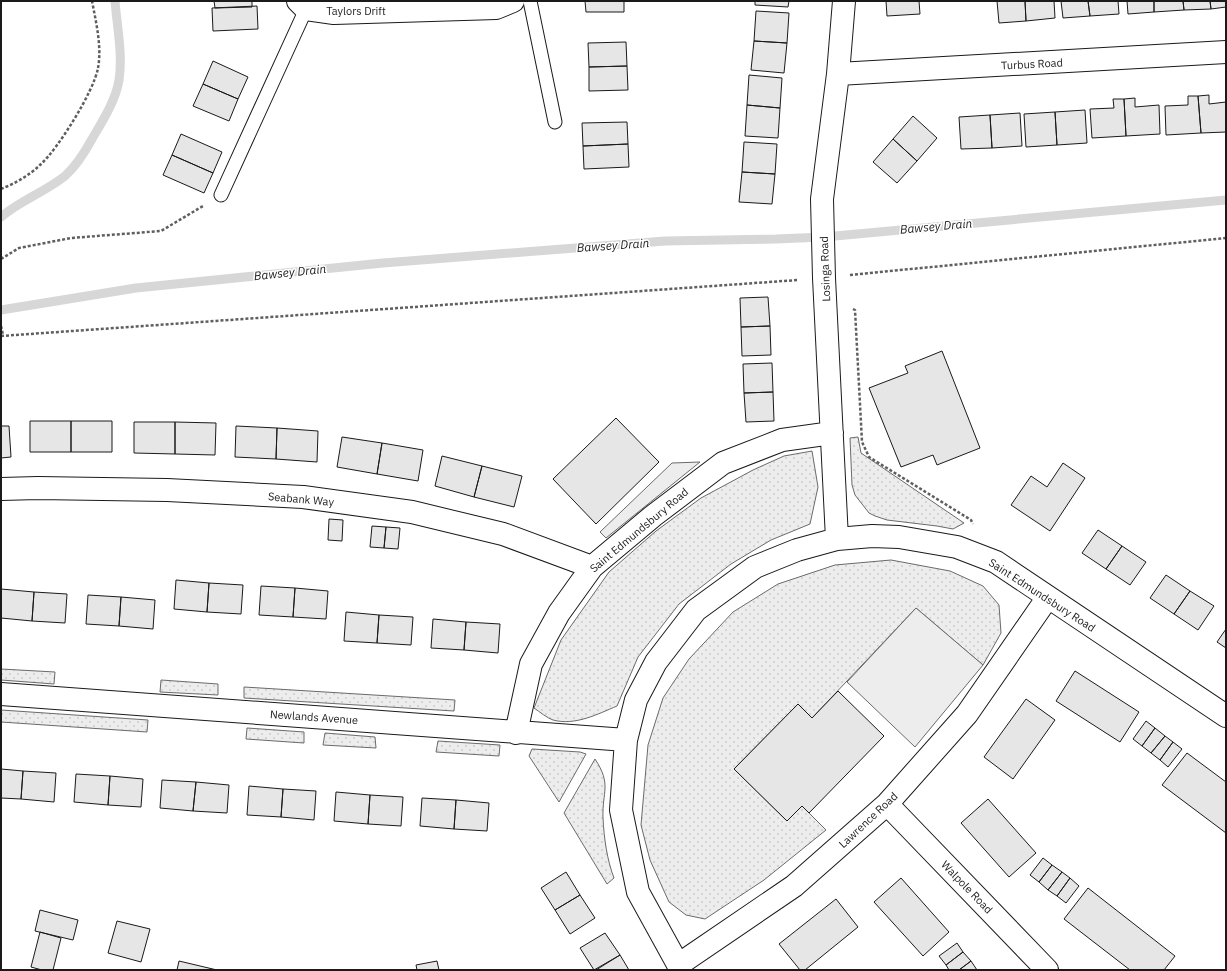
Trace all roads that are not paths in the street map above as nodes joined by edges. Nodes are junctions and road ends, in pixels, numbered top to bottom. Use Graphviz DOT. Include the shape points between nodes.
graph roads {
  1 [pos="513,1"];
  2 [pos="530,1"];
  3 [pos="844,1"];
  4 [pos="302,5"];
  5 [pos="1226,52"];
  6 [pos="838,74"];
  7 [pos="556,122"];
  8 [pos="221,195"];
  9 [pos="832,433"];
  10 [pos="1,489"];
  11 [pos="837,539"];
  12 [pos="592,567"];
  13 [pos="1048,597"];
  14 [pos="1,694"];
  15 [pos="1226,716"];
  16 [pos="516,733"];
  17 [pos="626,740"];
  18 [pos="887,804"];
  19 [pos="680,968"];
  20 [pos="1047,970"];
  1 -- 4 [label="street, Taylors Drift" via="496,8 334,13"];
  2 -- 7 [label="lane"];
  3 -- 6 [label="street, Losinga Road"];
  4 -- 8 [label="lane"];
  5 -- 6 [label="street, Turbus Road"];
  6 -- 9 [label="street, Losinga Road" via="822,199"];
  9 -- 11 [label="street, Losinga Road"];
  9 -- 12 [label="street, Saint Edmundsbury Road" via="782,440 723,463 653,516"];
  10 -- 12 [label="street, Seabank Way" via="167,490 303,497 412,512 495,532"];
  11 -- 13 [label="street, Saint Edmundsbury Road" via="892,537 957,547 996,562"];
  11 -- 17 [label="street, Saint Edmundsbury Road" via="797,550 755,567 696,610 656,662 636,700"];
  12 -- 16 [label="street, Saint Edmundsbury Road" via="559,613 531,664"];
  13 -- 15 [label="street, Saint Edmundsbury Road"];
  13 -- 18 [label="street, Lawrence Road" via="967,714"];
  14 -- 16 [label="street, Newlands Avenue"];
  16 -- 17 [label="street, Newlands Avenue"];
  17 -- 19 [label="street, Saint Edmundsbury Road" via="621,810 638,892"];
  18 -- 19 [label="street, Lawrence Road" via="794,886"];
  18 -- 20 [label="street, Walpole Road"];
}
